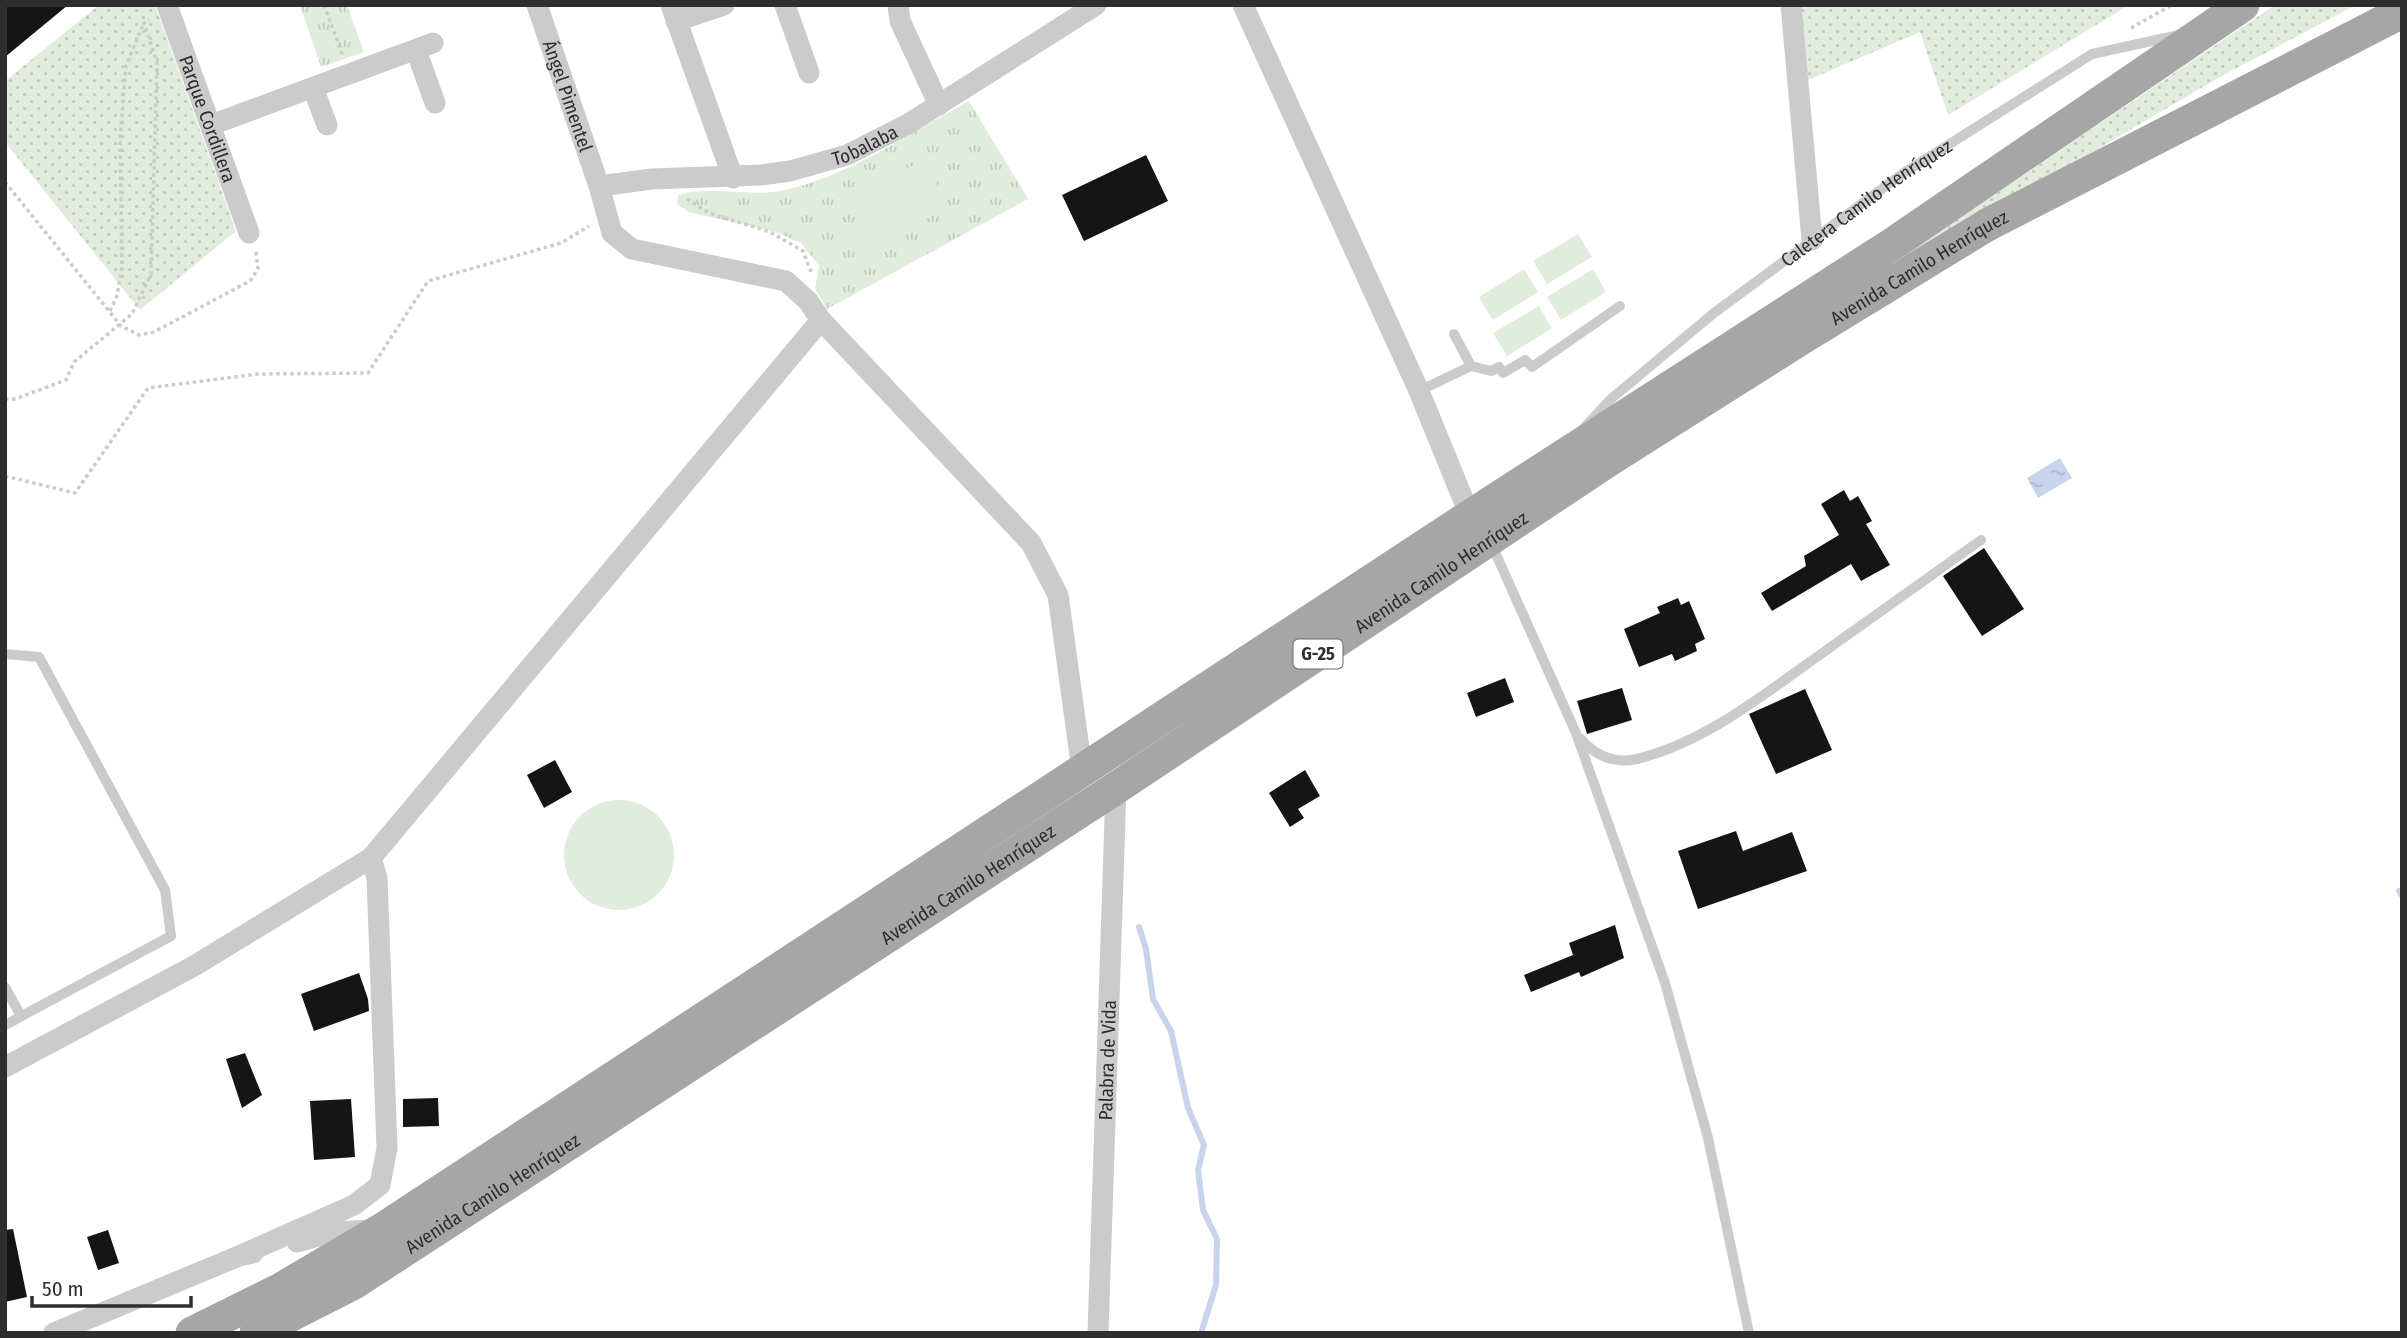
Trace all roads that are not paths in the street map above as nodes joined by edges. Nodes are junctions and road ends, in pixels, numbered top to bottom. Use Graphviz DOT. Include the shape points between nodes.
graph roads {
  1 [pos="537,5"];
  2 [pos="724,5"];
  3 [pos="785,5"];
  4 [pos="898,5"];
  5 [pos="1096,5"];
  6 [pos="1243,5"];
  7 [pos="1791,5"];
  8 [pos="2243,5"];
  9 [pos="173,7"];
  10 [pos="2402,12"];
  11 [pos="674,13"];
  12 [pos="2209,28"];
  13 [pos="809,73"];
  14 [pos="313,88"];
  15 [pos="435,103"];
  16 [pos="939,105"];
  17 [pos="211,125"];
  18 [pos="327,125"];
  19 [pos="733,178"];
  20 [pos="599,186"];
  21 [pos="249,233"];
  22 [pos="1812,240"];
  23 [pos="1620,306"];
  24 [pos="821,320"];
  25 [pos="1454,334"];
  26 [pos="1471,366"];
  27 [pos="1419,391"];
  28 [pos="1569,452"];
  29 [pos="1480,527"];
  30 [pos="1981,540"];
  31 [pos="7,656"];
  32 [pos="1576,733"];
  33 [pos="1082,770"];
  34 [pos="1116,788"];
  35 [pos="371,858"];
  36 [pos="5,987"];
  37 [pos="21,1016"];
  38 [pos="5,1025"];
  39 [pos="5,1067"];
  40 [pos="381,1230"];
  41 [pos="239,1256"];
  42 [pos="54,1333"];
  43 [pos="192,1333"];
  44 [pos="256,1333"];
  45 [pos="1098,1333"];
  46 [pos="1749,1333"];
  1 -- 20 [label="street, Ángel Pimentel"];
  2 -- 11 [label="street"];
  3 -- 13 [label="street"];
  4 -- 16 [label="street" via="900,21"];
  5 -- 16 [label="street, Tobalaba"];
  6 -- 27 [label="street"];
  7 -- 22 [label="street"];
  8 -- 12 [label="main road, Avenida Camilo Henríquez / G-25"];
  9 -- 17 [label="street, Parque Cordillera"];
  10 -- 29 [label="main road, Avenida Camilo Henríquez / G-25" via="1987,225"];
  11 -- 19 [label="street"];
  12 -- 22 [label="lane, Caletera Camilo Henríquez" via="2092,54 1913,167"];
  12 -- 28 [label="main road, Avenida Camilo Henríquez / G-25" via="1896,241"];
  14 -- 15 [label="street" via="424,47"];
  14 -- 17 [label="street"];
  14 -- 18 [label="street"];
  16 -- 19 [label="street, Tobalaba" via="847,155 790,171"];
  17 -- 21 [label="street, Parque Cordillera"];
  19 -- 20 [label="street, Tobalaba"];
  20 -- 24 [label="street, Ángel Pimentel" via="612,233 632,249 786,281"];
  22 -- 28 [label="lane, Caletera Camilo Henríquez" via="1714,313 1611,399"];
  23 -- 26 [label="lane" via="1532,367 1525,359 1503,373 1499,367 1491,371"];
  24 -- 33 [label="street, Ángel Pimentel" via="1031,543 1058,595"];
  24 -- 35 [label="street"];
  25 -- 26 [label="lane"];
  26 -- 27 [label="lane"];
  27 -- 29 [label="street"];
  28 -- 29 [label="main road, Avenida Camilo Henríquez / G-25"];
  29 -- 32 [label="lane"];
  29 -- 33 [label="main road, Avenida Camilo Henríquez / G-25"];
  29 -- 34 [label="main road, Avenida Camilo Henríquez / G-25"];
  30 -- 32 [label="lane" via="1743,709 1683,743 1635,760 1604,758 1588,749"];
  31 -- 37 [label="lane" via="39,657 165,890 171,936"];
  32 -- 46 [label="lane" via="1665,982 1709,1138"];
  33 -- 40 [label="main road, Avenida Camilo Henríquez / G-25"];
  34 -- 44 [label="main road, Avenida Camilo Henríquez / G-25" via="354,1283"];
  34 -- 45 [label="street, Palabra de Vida"];
  35 -- 39 [label="street" via="194,966"];
  35 -- 41 [label="street" via="377,878 387,1148 380,1185 354,1205"];
  36 -- 37 [label="lane"];
  37 -- 38 [label="lane"];
  40 -- 41 [label="street" via="332,1232"];
  40 -- 43 [label="main road, Avenida Camilo Henríquez / G-25" via="281,1289"];
  41 -- 42 [label="street"];
}
